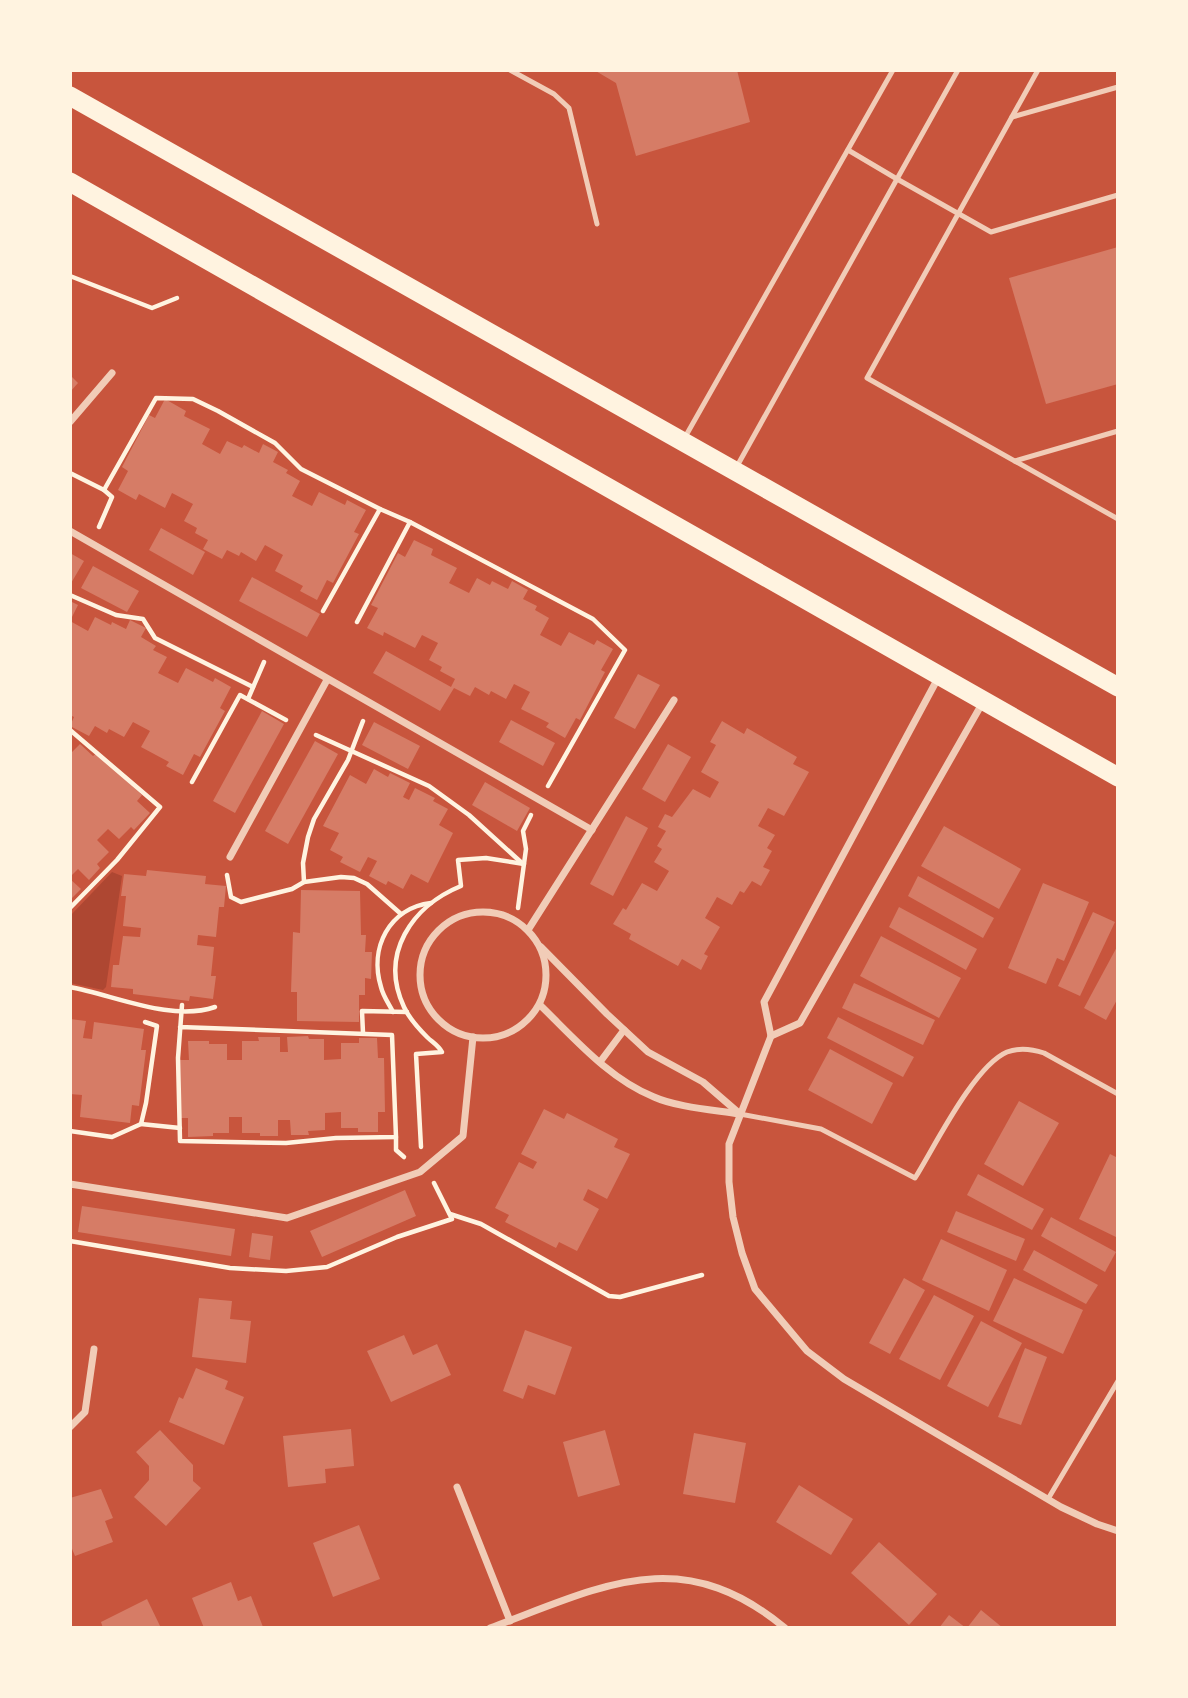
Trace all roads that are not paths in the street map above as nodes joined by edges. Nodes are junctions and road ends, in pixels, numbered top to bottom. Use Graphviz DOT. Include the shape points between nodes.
graph roads {
  1 [pos="510,70"];
  2 [pos="893,70"];
  3 [pos="958,70"];
  4 [pos="1038,70"];
  5 [pos="1118,87"];
  6 [pos="70,96"];
  7 [pos="1012,117"];
  8 [pos="848,150"];
  9 [pos="897,179"];
  10 [pos="70,182"];
  11 [pos="1118,195"];
  12 [pos="957,214"];
  13 [pos="597,224"];
  14 [pos="111,373"];
  15 [pos="70,422"];
  16 [pos="1118,431"];
  17 [pos="682,442"];
  18 [pos="1015,461"];
  19 [pos="735,471"];
  20 [pos="1118,519"];
  21 [pos="70,531"];
  22 [pos="940,675"];
  23 [pos="327,680"];
  24 [pos="1118,687"];
  25 [pos="674,701"];
  26 [pos="984,701"];
  27 [pos="1118,777"];
  28 [pos="592,830"];
  29 [pos="230,857"];
  30 [pos="528,930"];
  31 [pos="541,947"];
  32 [pos="540,1005"];
  33 [pos="624,1030"];
  34 [pos="771,1036"];
  35 [pos="473,1037"];
  36 [pos="600,1062"];
  37 [pos="1118,1094"];
  38 [pos="740,1114"];
  39 [pos="70,1184"];
  40 [pos="94,1349"];
  41 [pos="1118,1381"];
  42 [pos="70,1427"];
  43 [pos="457,1487"];
  44 [pos="1048,1499"];
  45 [pos="1118,1531"];
  46 [pos="510,1620"];
  47 [pos="490,1628"];
  48 [pos="785,1628"];
  1 -- 13 [label="lane" via="554,94 569,108"];
  2 -- 8 [label="lane"];
  3 -- 9 [label="lane"];
  4 -- 7 [label="lane"];
  5 -- 7 [label="lane"];
  6 -- 17 [label="highway"];
  7 -- 12 [label="lane"];
  8 -- 9 [label="lane"];
  8 -- 17 [label="lane"];
  9 -- 12 [label="lane"];
  9 -- 19 [label="lane"];
  10 -- 22 [label="highway"];
  11 -- 12 [label="lane" via="991,232"];
  12 -- 18 [label="lane" via="867,377"];
  14 -- 15 [label="street"];
  16 -- 18 [label="lane"];
  17 -- 19 [label="highway"];
  18 -- 20 [label="lane"];
  19 -- 24 [label="highway"];
  21 -- 23 [label="street"];
  22 -- 26 [label="highway"];
  22 -- 34 [label="street" via="764,1002"];
  23 -- 28 [label="street"];
  23 -- 29 [label="street"];
  25 -- 28 [label="street"];
  26 -- 27 [label="highway"];
  26 -- 34 [label="street" via="800,1023"];
  28 -- 30 [label="street"];
  30 -- 31 [label="street"];
  30 -- 35 [label="street" via="494,912 479,912 457,917 429,939 419,973 427,1007 454,1032"];
  31 -- 32 [label="street" via="547,968"];
  31 -- 33 [label="street"];
  32 -- 35 [label="street" via="516,1030 503,1036"];
  32 -- 36 [label="street"];
  33 -- 36 [label="street"];
  33 -- 38 [label="street" via="648,1052 703,1082"];
  34 -- 38 [label="street"];
  35 -- 39 [label="street" via="463,1136 420,1172 287,1219"];
  36 -- 38 [label="street" via="656,1098"];
  37 -- 38 [label="lane" via="1044,1053 1033,1049 1007,1052 977,1077 915,1178 821,1129"];
  38 -- 44 [label="street" via="729,1144 733,1217 755,1289 779,1319 807,1351 844,1379"];
  40 -- 42 [label="street" via="85,1412"];
  41 -- 44 [label="lane"];
  43 -- 46 [label="street"];
  44 -- 45 [label="street"];
  46 -- 47 [label="street"];
  46 -- 48 [label="street" via="608,1585 671,1578 736,1595"];
}
